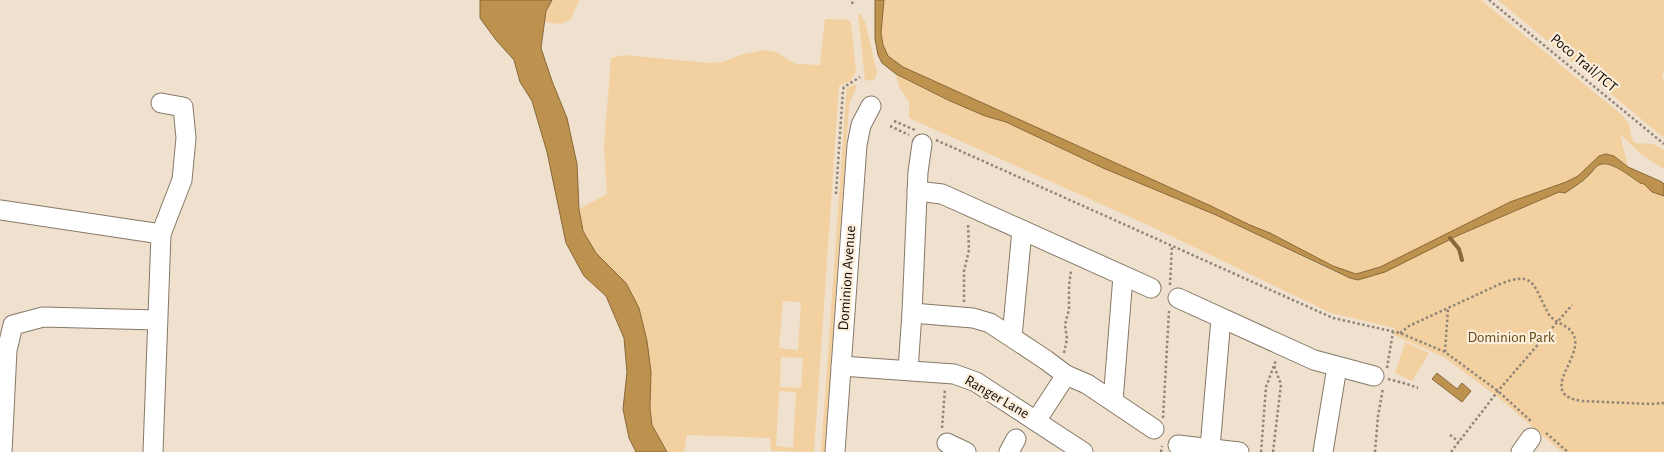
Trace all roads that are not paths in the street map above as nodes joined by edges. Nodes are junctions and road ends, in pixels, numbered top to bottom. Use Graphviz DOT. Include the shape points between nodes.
graph roads {
  1 [pos="161,103"];
  2 [pos="871,106"];
  3 [pos="923,138"];
  4 [pos="917,191"];
  5 [pos="0,210"];
  6 [pos="1022,230"];
  7 [pos="161,234"];
  8 [pos="1124,276"];
  9 [pos="1151,288"];
  10 [pos="1172,296"];
  11 [pos="912,313"];
  12 [pos="1221,318"];
  13 [pos="157,320"];
  14 [pos="1012,337"];
  15 [pos="841,366"];
  16 [pos="1337,367"];
  17 [pos="908,370"];
  18 [pos="1061,371"];
  19 [pos="1382,377"];
  20 [pos="1113,401"];
  21 [pos="1036,421"];
  22 [pos="945,438"];
  23 [pos="1163,439"];
  24 [pos="1210,448"];
  25 [pos="2,452"];
  26 [pos="153,452"];
  27 [pos="835,452"];
  28 [pos="966,452"];
  29 [pos="1083,452"];
  30 [pos="1239,452"];
  31 [pos="1323,452"];
  1 -- 7 [label="street" via="183,108 186,138 182,180"];
  2 -- 15 [label="street, Dominion Avenue" via="861,125 857,145"];
  3 -- 4 [label="street"];
  4 -- 6 [label="street" via="942,194"];
  4 -- 11 [label="street"];
  5 -- 7 [label="street"];
  6 -- 8 [label="street"];
  6 -- 14 [label="street"];
  7 -- 13 [label="street"];
  8 -- 9 [label="street"];
  8 -- 20 [label="street"];
  10 -- 12 [label="street"];
  11 -- 14 [label="street" via="984,321"];
  11 -- 17 [label="street"];
  12 -- 16 [label="street" via="1314,360"];
  12 -- 24 [label="street"];
  13 -- 25 [label="street" via="42,317 13,325 8,350"];
  13 -- 26 [label="street"];
  14 -- 18 [label="street"];
  15 -- 17 [label="street, Ranger Lane"];
  15 -- 27 [label="street, Dominion Avenue"];
  16 -- 19 [label="street"];
  16 -- 31 [label="street"];
  17 -- 21 [label="street, Ranger Lane" via="966,377"];
  18 -- 20 [label="street"];
  18 -- 21 [label="street"];
  20 -- 23 [label="street"];
  21 -- 29 [label="street, Ranger Lane"];
  22 -- 28 [label="street"];
  23 -- 24 [label="street"];
  24 -- 30 [label="street"];
}
